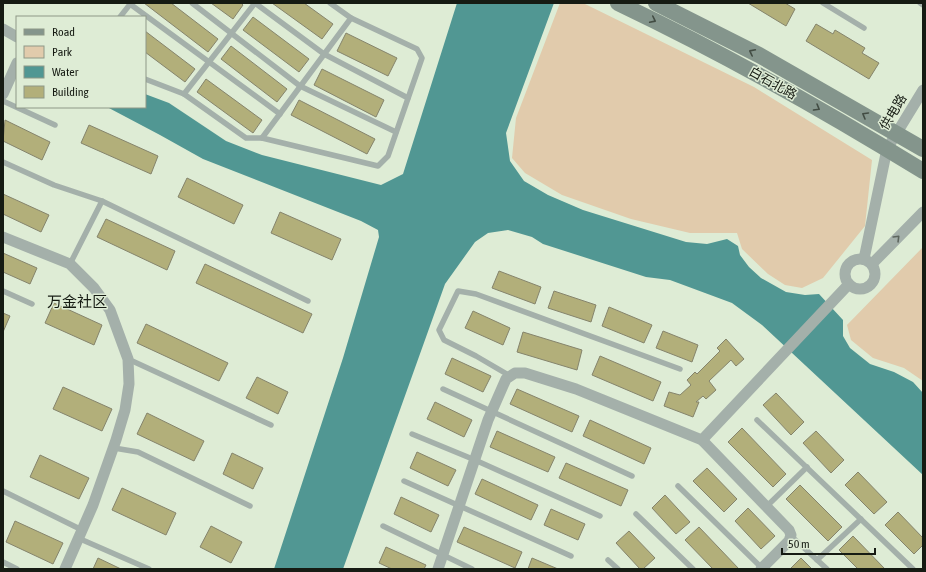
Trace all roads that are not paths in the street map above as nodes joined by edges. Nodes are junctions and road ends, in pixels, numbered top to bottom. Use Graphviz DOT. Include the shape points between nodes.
graph roads {
  1 [pos="130,3"];
  2 [pos="192,3"];
  3 [pos="255,3"];
  4 [pos="330,3"];
  5 [pos="618,3"];
  6 [pos="656,3"];
  7 [pos="823,3"];
  8 [pos="920,3"];
  9 [pos="923,5"];
  10 [pos="121,16"];
  11 [pos="351,18"];
  12 [pos="864,28"];
  13 [pos="3,29"];
  14 [pos="232,32"];
  15 [pos="16,36"];
  16 [pos="324,54"];
  17 [pos="209,62"];
  18 [pos="16,65"];
  19 [pos="146,79"];
  20 [pos="300,86"];
  21 [pos="923,90"];
  22 [pos="3,94"];
  23 [pos="184,94"];
  24 [pos="408,98"];
  25 [pos="3,100"];
  26 [pos="16,106"];
  27 [pos="20,108"];
  28 [pos="280,114"];
  29 [pos="55,125"];
  30 [pos="396,132"];
  31 [pos="897,134"];
  32 [pos="262,138"];
  33 [pos="888,149"];
  34 [pos="923,149"];
  35 [pos="3,162"];
  36 [pos="923,171"];
  37 [pos="102,201"];
  38 [pos="923,212"];
  39 [pos="3,237"];
  40 [pos="868,261"];
  41 [pos="70,264"];
  42 [pos="849,284"];
  43 [pos="3,291"];
  44 [pos="308,301"];
  45 [pos="32,304"];
  46 [pos="128,358"];
  47 [pos="680,369"];
  48 [pos="510,376"];
  49 [pos="442,389"];
  50 [pos="492,411"];
  51 [pos="757,420"];
  52 [pos="271,425"];
  53 [pos="412,434"];
  54 [pos="702,440"];
  55 [pos="114,448"];
  56 [pos="475,460"];
  57 [pos="807,467"];
  58 [pos="632,476"];
  59 [pos="404,481"];
  60 [pos="678,486"];
  61 [pos="3,491"];
  62 [pos="250,506"];
  63 [pos="458,506"];
  64 [pos="767,506"];
  65 [pos="636,514"];
  66 [pos="600,516"];
  67 [pos="861,519"];
  68 [pos="383,526"];
  69 [pos="80,534"];
  70 [pos="790,535"];
  71 [pos="442,556"];
  72 [pos="571,556"];
  73 [pos="608,560"];
  74 [pos="817,560"];
  75 [pos="3,562"];
  76 [pos="17,569"];
  77 [pos="65,569"];
  78 [pos="149,569"];
  79 [pos="438,569"];
  80 [pos="472,569"];
  81 [pos="618,569"];
  82 [pos="693,569"];
  83 [pos="762,569"];
  84 [pos="827,569"];
  85 [pos="914,569"];
  1 -- 10 [label="lane"];
  1 -- 17 [label="lane"];
  2 -- 14 [label="lane"];
  3 -- 14 [label="lane"];
  3 -- 16 [label="lane"];
  4 -- 11 [label="lane"];
  5 -- 33 [label="main road, 白石北路, one-way" via="752,70"];
  31 -- 6 [label="main road, 白石北路, one-way" via="759,55"];
  7 -- 12 [label="lane"];
  8 -- 9 [label="lane"];
  11 -- 16 [label="lane"];
  11 -- 24 [label="lane" via="418,50 422,58"];
  13 -- 15 [label="street"];
  14 -- 17 [label="lane"];
  14 -- 20 [label="lane"];
  16 -- 20 [label="lane"];
  16 -- 24 [label="lane"];
  17 -- 23 [label="lane"];
  17 -- 28 [label="lane"];
  18 -- 22 [label="street"];
  19 -- 23 [label="lane"];
  20 -- 28 [label="lane"];
  20 -- 30 [label="lane"];
  21 -- 31 [label="street, 供电路"];
  23 -- 32 [label="lane" via="246,138"];
  24 -- 30 [label="lane"];
  25 -- 26 [label="lane"];
  27 -- 29 [label="lane"];
  28 -- 32 [label="lane"];
  30 -- 32 [label="lane" via="388,156 378,166"];
  31 -- 33 [label="street, 供电路"];
  31 -- 34 [label="main road, 白石北路"];
  33 -- 36 [label="main road, 白石北路"];
  33 -- 40 [label="street, 供电路"];
  35 -- 37 [label="lane" via="54,185"];
  37 -- 41 [label="lane"];
  37 -- 44 [label="lane"];
  40 -- 38 [label="street, one-way"];
  39 -- 41 [label="street"];
  40 -- 42 [label="street" via="854,260 847,266 845,276"];
  40 -- 42 [label="street" via="876,273 869,287 858,289"];
  41 -- 46 [label="street" via="94,288 110,310"];
  42 -- 54 [label="street"];
  43 -- 45 [label="lane"];
  46 -- 52 [label="lane"];
  46 -- 55 [label="street" via="129,384 125,410"];
  47 -- 48 [label="lane" via="476,294 458,291 439,330 444,340"];
  48 -- 50 [label="street" via="506,379"];
  48 -- 54 [label="street" via="525,373 576,389"];
  49 -- 50 [label="lane"];
  50 -- 56 [label="street"];
  50 -- 58 [label="lane"];
  51 -- 57 [label="lane"];
  53 -- 56 [label="lane"];
  54 -- 64 [label="street"];
  55 -- 62 [label="lane" via="138,452"];
  55 -- 69 [label="street"];
  56 -- 63 [label="street"];
  56 -- 66 [label="lane"];
  57 -- 64 [label="lane"];
  57 -- 67 [label="lane"];
  59 -- 63 [label="lane"];
  60 -- 83 [label="lane"];
  61 -- 69 [label="lane"];
  63 -- 71 [label="street"];
  63 -- 72 [label="lane"];
  64 -- 70 [label="street" via="789,530"];
  65 -- 82 [label="lane"];
  67 -- 74 [label="lane"];
  67 -- 85 [label="lane"];
  68 -- 71 [label="lane"];
  69 -- 77 [label="street"];
  69 -- 78 [label="lane"];
  70 -- 74 [label="lane"];
  70 -- 83 [label="street" via="789,541"];
  71 -- 79 [label="street"];
  71 -- 80 [label="lane"];
  73 -- 81 [label="lane"];
  74 -- 84 [label="lane"];
  75 -- 76 [label="lane"];
}
